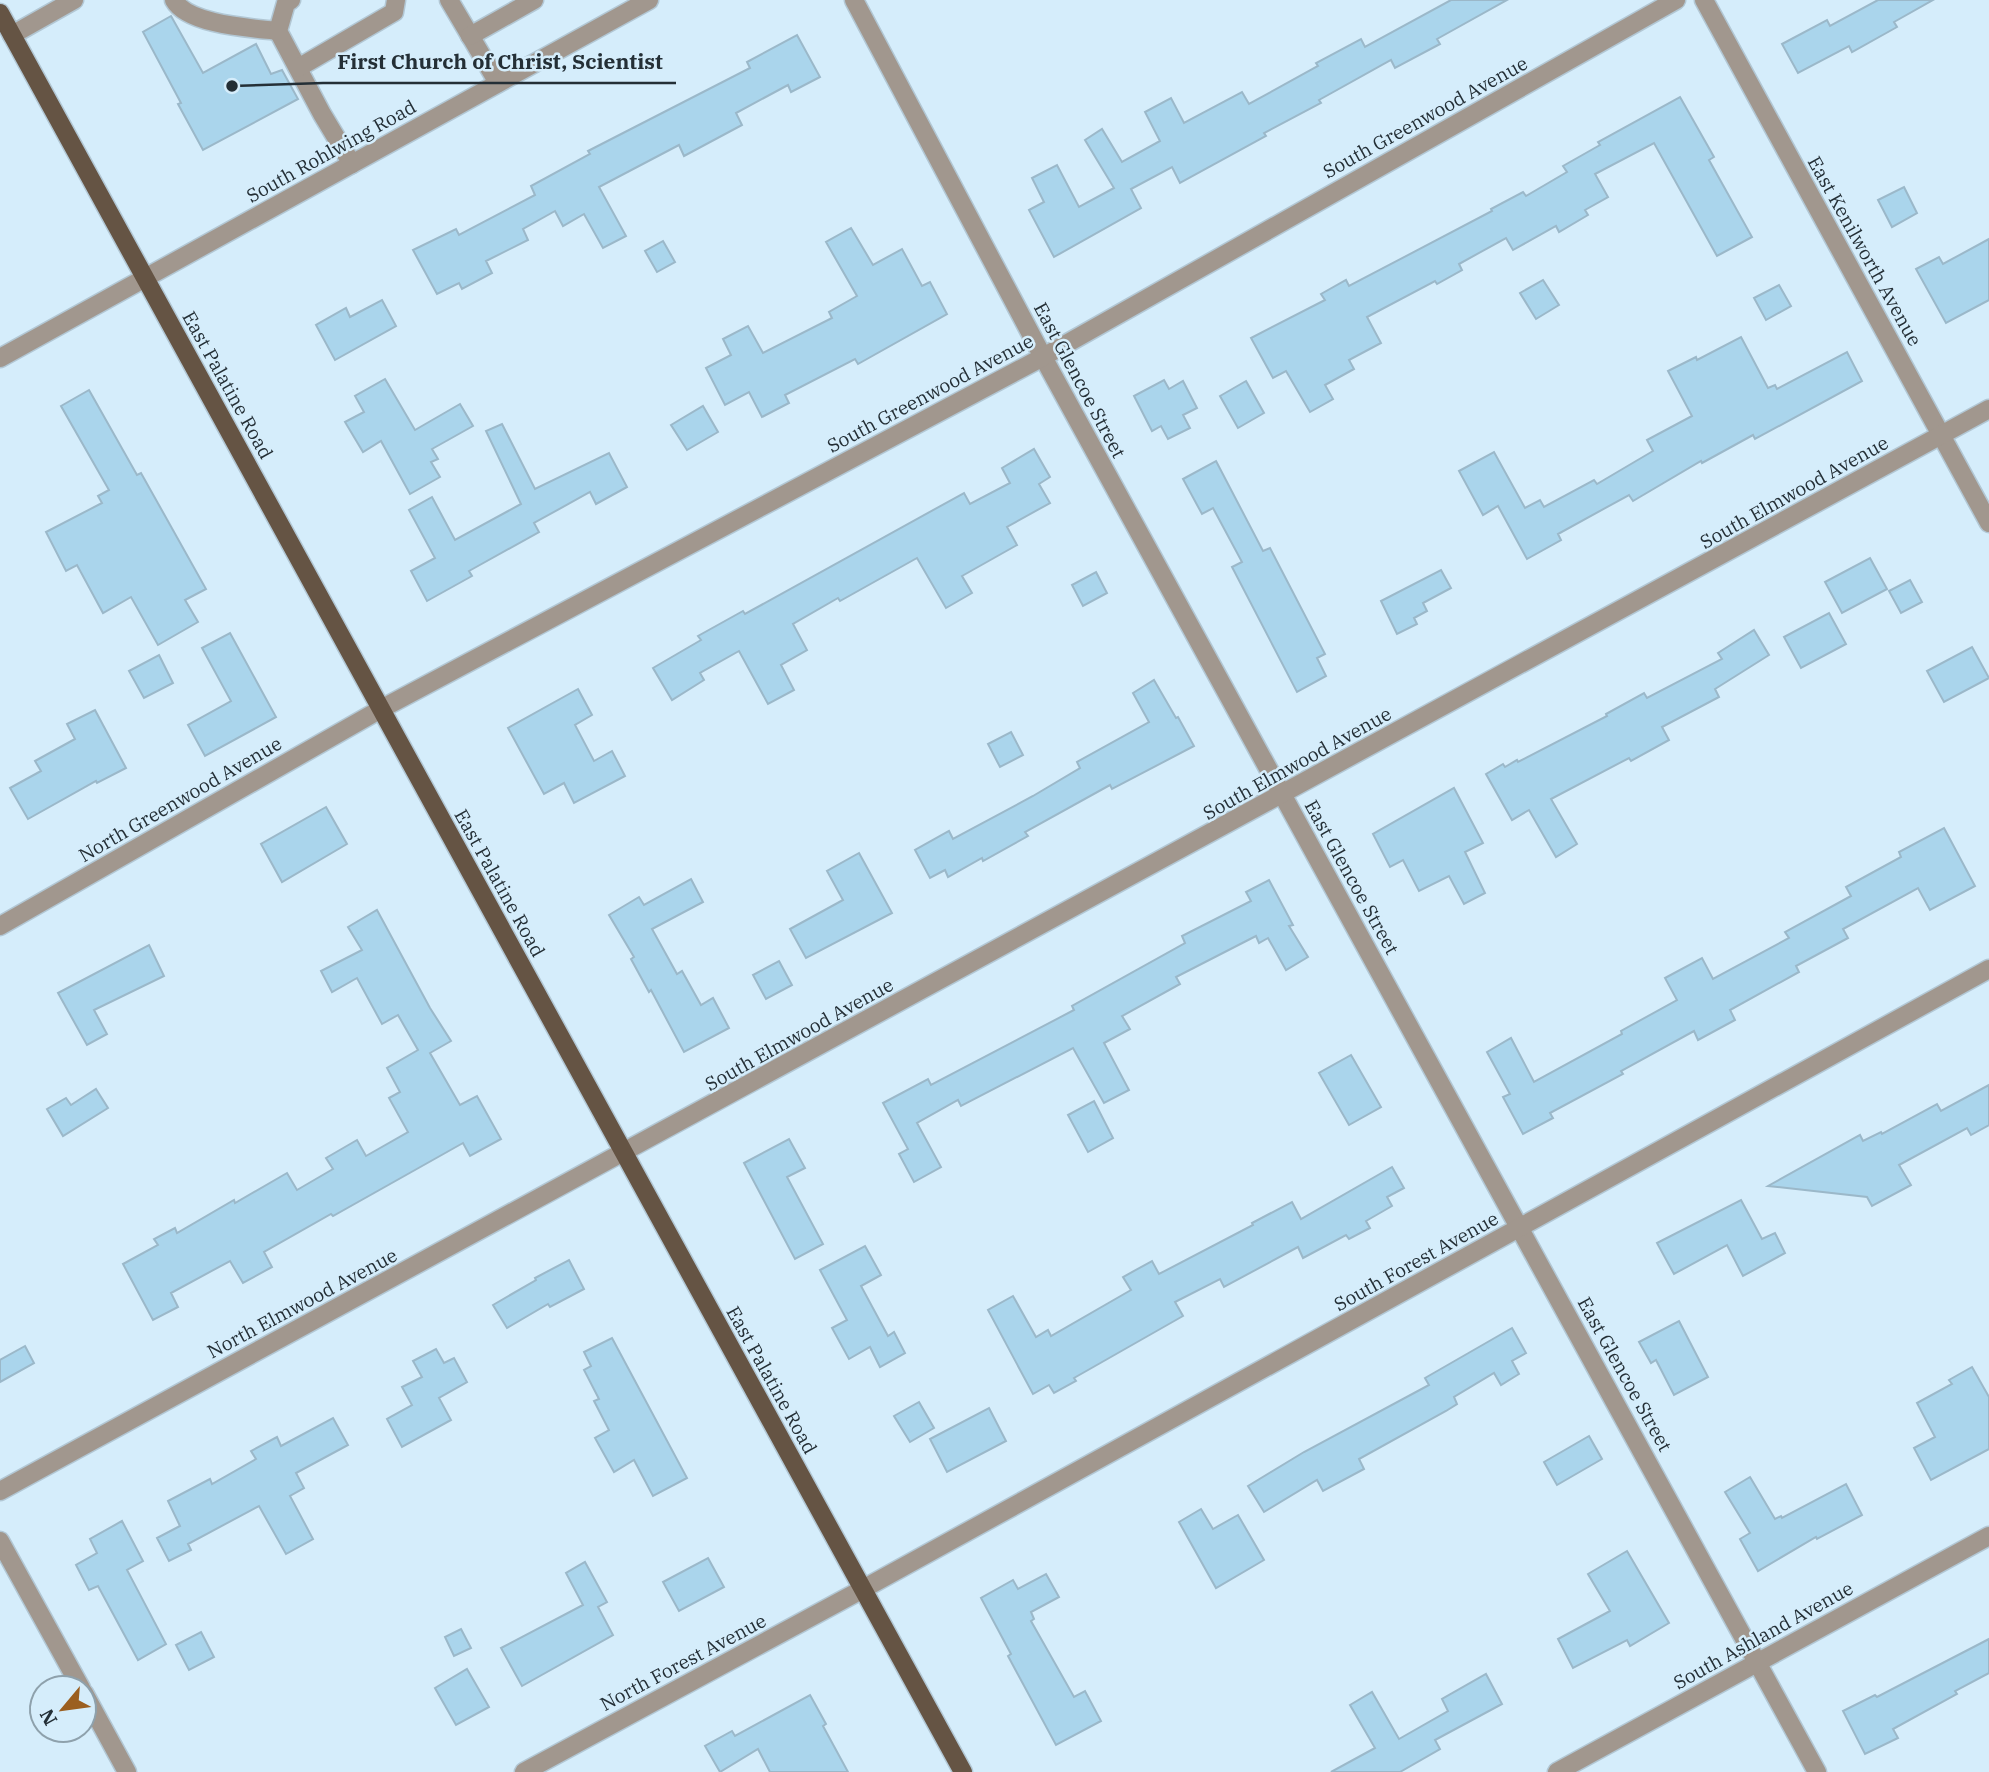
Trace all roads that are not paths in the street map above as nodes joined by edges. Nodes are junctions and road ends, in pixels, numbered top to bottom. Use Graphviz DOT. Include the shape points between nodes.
graph roads {
  1 [pos="74,0"];
  2 [pos="174,0"];
  3 [pos="291,0"];
  4 [pos="396,0"];
  5 [pos="449,0"];
  6 [pos="534,0"];
  7 [pos="649,0"];
  8 [pos="854,0"];
  9 [pos="1676,0"];
  10 [pos="1704,0"];
  11 [pos="0,13"];
  12 [pos="278,30"];
  13 [pos="12,35"];
  14 [pos="470,36"];
  15 [pos="298,68"];
  16 [pos="498,83"];
  17 [pos="352,164"];
  18 [pos="145,278"];
  19 [pos="1043,357"];
  20 [pos="0,358"];
  21 [pos="1989,410"];
  22 [pos="1942,435"];
  23 [pos="1989,523"];
  24 [pos="381,709"];
  25 [pos="1283,794"];
  26 [pos="0,926"];
  27 [pos="1989,970"];
  28 [pos="624,1153"];
  29 [pos="1520,1227"];
  30 [pos="0,1490"];
  31 [pos="1989,1536"];
  32 [pos="0,1541"];
  33 [pos="863,1589"];
  34 [pos="1758,1661"];
  35 [pos="73,1674"];
  36 [pos="98,1719"];
  37 [pos="127,1772"];
  38 [pos="524,1772"];
  39 [pos="963,1772"];
  40 [pos="1557,1772"];
  41 [pos="1817,1772"];
  1 -- 13 [label="street"];
  2 -- 12 [label="street" via="198,18"];
  3 -- 12 [label="street"];
  4 -- 15 [label="street" via="394,12"];
  5 -- 14 [label="street"];
  6 -- 14 [label="street"];
  7 -- 16 [label="street, South Rohlwing Road"];
  8 -- 19 [label="street, East Glencoe Street"];
  9 -- 19 [label="street, South Greenwood Avenue"];
  10 -- 22 [label="street, East Kenilworth Avenue"];
  11 -- 13 [label="main road, East Palatine Road"];
  12 -- 15 [label="street"];
  13 -- 18 [label="main road, East Palatine Road"];
  14 -- 16 [label="street"];
  15 -- 17 [label="street"];
  16 -- 17 [label="street, South Rohlwing Road"];
  17 -- 18 [label="street, South Rohlwing Road"];
  18 -- 20 [label="street, South Rohlwing Road"];
  18 -- 24 [label="main road, East Palatine Road"];
  19 -- 24 [label="street, South Greenwood Avenue"];
  19 -- 25 [label="street, East Glencoe Street"];
  21 -- 22 [label="street, South Elmwood Avenue"];
  22 -- 23 [label="street, East Kenilworth Avenue"];
  22 -- 25 [label="street, South Elmwood Avenue"];
  24 -- 26 [label="street, North Greenwood Avenue"];
  24 -- 28 [label="main road, East Palatine Road"];
  25 -- 28 [label="street, South Elmwood Avenue"];
  25 -- 29 [label="street, East Glencoe Street"];
  27 -- 29 [label="street, South Forest Avenue"];
  28 -- 30 [label="street, North Elmwood Avenue"];
  28 -- 33 [label="main road, East Palatine Road"];
  29 -- 33 [label="street, South Forest Avenue"];
  29 -- 34 [label="street, East Glencoe Street"];
  31 -- 34 [label="street, South Ashland Avenue"];
  32 -- 35 [label="street"];
  33 -- 38 [label="street, North Forest Avenue"];
  33 -- 39 [label="main road, East Palatine Road"];
  34 -- 40 [label="street, South Ashland Avenue"];
  34 -- 41 [label="street, East Glencoe Street"];
  36 -- 37 [label="street"];
}
